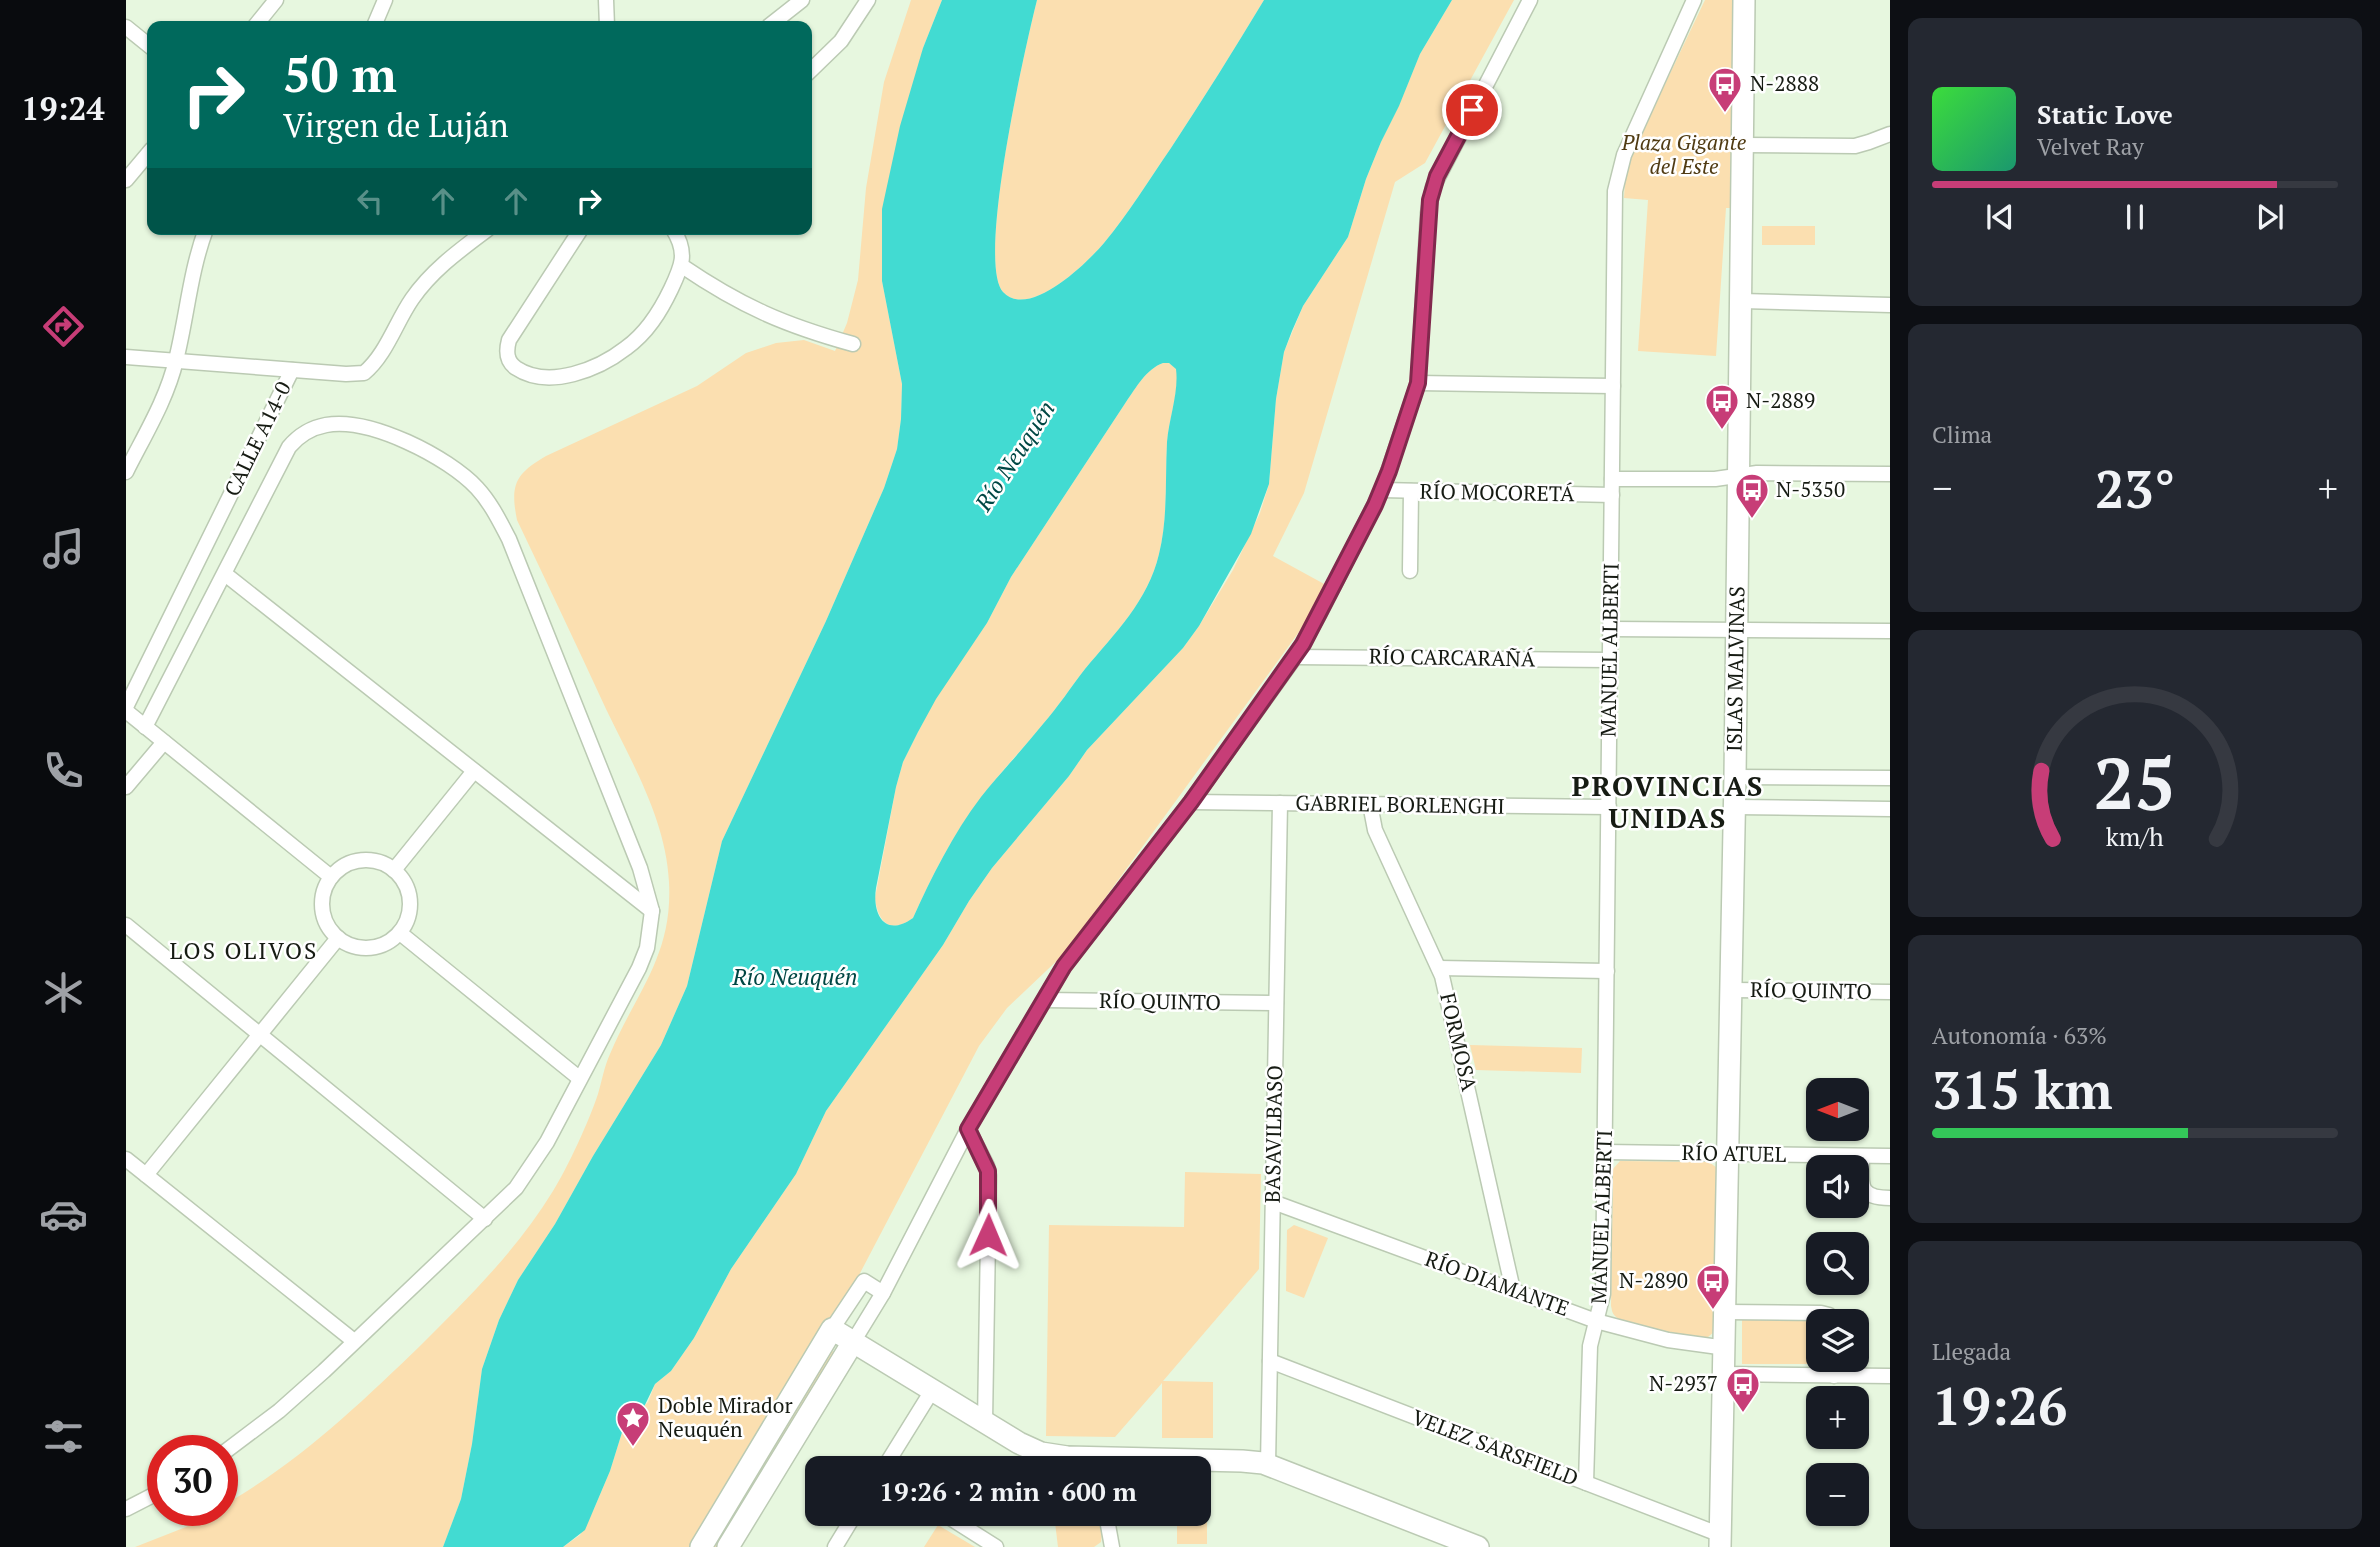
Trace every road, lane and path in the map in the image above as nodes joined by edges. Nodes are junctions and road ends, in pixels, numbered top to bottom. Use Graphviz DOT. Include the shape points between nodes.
graph roads {
  1 [pos="276,0"];
  2 [pos="385,0"];
  3 [pos="607,0"];
  4 [pos="802,0"];
  5 [pos="868,0"];
  6 [pos="1530,0"];
  7 [pos="1694,0"];
  8 [pos="1744,0"];
  9 [pos="258,21"];
  10 [pos="376,21"];
  11 [pos="607,21"];
  12 [pos="775,21"];
  13 [pos="126,27"];
  14 [pos="147,44"];
  15 [pos="812,69"];
  16 [pos="1890,134"];
  17 [pos="1743,145"];
  18 [pos="147,155"];
  19 [pos="126,180"];
  20 [pos="204,235"];
  21 [pos="480,235"];
  22 [pos="577,235"];
  23 [pos="676,235"];
  24 [pos="682,266"];
  25 [pos="1742,302"];
  26 [pos="1890,305"];
  27 [pos="853,344"];
  28 [pos="126,357"];
  29 [pos="176,362"];
  30 [pos="292,370"];
  31 [pos="1418,383"];
  32 [pos="1613,386"];
  33 [pos="126,472"];
  34 [pos="1890,474"];
  35 [pos="1739,475"];
  36 [pos="1612,480"];
  37 [pos="1382,490"];
  38 [pos="1411,491"];
  39 [pos="1612,495"];
  40 [pos="1410,571"];
  41 [pos="225,574"];
  42 [pos="1611,629"];
  43 [pos="1737,629"];
  44 [pos="1890,631"];
  45 [pos="1295,656"];
  46 [pos="1610,660"];
  47 [pos="126,709"];
  48 [pos="145,727"];
  49 [pos="164,742"];
  50 [pos="474,771"];
  51 [pos="1735,777"];
  52 [pos="1890,778"];
  53 [pos="126,788"];
  54 [pos="1191,802"];
  55 [pos="1280,803"];
  56 [pos="1370,804"];
  57 [pos="1609,807"];
  58 [pos="1735,807"];
  59 [pos="1890,809"];
  60 [pos="394,870"];
  61 [pos="331,877"];
  62 [pos="652,911"];
  63 [pos="126,925"];
  64 [pos="400,933"];
  65 [pos="338,938"];
  66 [pos="1439,968"];
  67 [pos="1607,971"];
  68 [pos="1732,990"];
  69 [pos="1890,992"];
  70 [pos="1044,1000"];
  71 [pos="1276,1003"];
  72 [pos="260,1034"];
  73 [pos="579,1078"];
  74 [pos="968,1129"];
  75 [pos="1605,1152"];
  76 [pos="1729,1154"];
  77 [pos="1806,1155"];
  78 [pos="1869,1156"];
  79 [pos="1890,1156"];
  80 [pos="126,1159"];
  81 [pos="146,1175"];
  82 [pos="1869,1195"];
  83 [pos="1890,1198"];
  84 [pos="1273,1202"];
  85 [pos="485,1219"];
  86 [pos="1513,1290"];
  87 [pos="883,1293"];
  88 [pos="1726,1312"];
  89 [pos="1806,1313"];
  90 [pos="1596,1321"];
  91 [pos="832,1329"];
  92 [pos="354,1341"];
  93 [pos="853,1342"];
  94 [pos="1726,1348"];
  95 [pos="1270,1361"];
  96 [pos="1834,1372"];
  97 [pos="1725,1374"];
  98 [pos="1834,1376"];
  99 [pos="1890,1376"];
  100 [pos="933,1390"];
  101 [pos="985,1422"];
  102 [pos="238,1442"];
  103 [pos="892,1456"];
  104 [pos="1060,1456"];
  105 [pos="1211,1461"];
  106 [pos="1268,1465"];
  107 [pos="1586,1483"];
  108 [pos="147,1498"];
  109 [pos="126,1509"];
  110 [pos="848,1526"];
  111 [pos="963,1526"];
  112 [pos="1108,1526"];
  113 [pos="1720,1541"];
  114 [pos="701,1547"];
  115 [pos="728,1547"];
  116 [pos="835,1547"];
  117 [pos="996,1547"];
  118 [pos="1112,1547"];
  119 [pos="1478,1547"];
  1 -- 9 [label="street"];
  2 -- 10 [label="street"];
  3 -- 11 [label="street"];
  4 -- 12 [label="street"];
  5 -- 15 [label="street" via="841,41"];
  6 -- 31 [label="street" via="1433,187"];
  7 -- 32 [label="street, MANUEL ALBERTI" via="1616,179"];
  8 -- 17 [label="main road, ISLAS MALVINAS"];
  13 -- 14 [label="street"];
  16 -- 17 [label="street" via="1855,146"];
  17 -- 25 [label="main road, ISLAS MALVINAS"];
  18 -- 19 [label="street"];
  20 -- 29 [label="street"];
  21 -- 30 [label="street, CALLE A14-0" via="423,285 364,373"];
  22 -- 24 [label="street" via="506,349 513,366 532,375 571,374 627,348 650,326"];
  23 -- 24 [label="street"];
  24 -- 27 [label="street" via="763,314"];
  25 -- 26 [label="street"];
  25 -- 35 [label="main road, ISLAS MALVINAS"];
  28 -- 29 [label="street"];
  29 -- 30 [label="street"];
  29 -- 33 [label="street"];
  30 -- 47 [label="street, CALLE A14-0"];
  31 -- 32 [label="street"];
  31 -- 37 [label="street"];
  32 -- 36 [label="street, MANUEL ALBERTI"];
  34 -- 35 [label="street"];
  35 -- 36 [label="street" via="1709,480"];
  35 -- 43 [label="main road, ISLAS MALVINAS"];
  36 -- 39 [label="street, MANUEL ALBERTI"];
  37 -- 38 [label="street, RÍO MOCORETÁ"];
  37 -- 45 [label="street"];
  38 -- 39 [label="street, RÍO MOCORETÁ"];
  38 -- 40 [label="street"];
  39 -- 42 [label="street, MANUEL ALBERTI"];
  41 -- 48 [label="street"];
  41 -- 50 [label="street"];
  41 -- 62 [label="street" via="289,447 314,428 344,425 383,432 415,445 463,475 479,490 509,539 628,836"];
  42 -- 43 [label="street"];
  42 -- 46 [label="street, MANUEL ALBERTI"];
  43 -- 44 [label="street"];
  43 -- 51 [label="main road, ISLAS MALVINAS"];
  45 -- 46 [label="street, RÍO CARCARAÑÁ"];
  45 -- 54 [label="street"];
  46 -- 57 [label="street, MANUEL ALBERTI"];
  47 -- 48 [label="street"];
  48 -- 49 [label="street"];
  49 -- 53 [label="street"];
  49 -- 61 [label="street"];
  50 -- 60 [label="street"];
  50 -- 62 [label="street"];
  51 -- 52 [label="street"];
  51 -- 58 [label="main road, ISLAS MALVINAS"];
  54 -- 55 [label="street, GABRIEL BORLENGHI"];
  54 -- 70 [label="street" via="1075,950"];
  55 -- 56 [label="street, GABRIEL BORLENGHI"];
  55 -- 71 [label="street, BASAVILBASO"];
  56 -- 57 [label="street, GABRIEL BORLENGHI"];
  56 -- 66 [label="street, FORMOSA" via="1375,830"];
  57 -- 67 [label="street, MANUEL ALBERTI"];
  58 -- 59 [label="street"];
  58 -- 68 [label="main road, ISLAS MALVINAS"];
  60 -- 61 [label="street" via="368,860 354,862"];
  60 -- 64 [label="street" via="409,893 407,921"];
  61 -- 65 [label="street" via="322,906 325,921"];
  62 -- 73 [label="street" via="639,968"];
  63 -- 72 [label="street"];
  64 -- 65 [label="street" via="374,948 359,948"];
  64 -- 73 [label="street"];
  65 -- 72 [label="street"];
  66 -- 67 [label="street"];
  66 -- 86 [label="street, FORMOSA"];
  67 -- 75 [label="street, MANUEL ALBERTI"];
  68 -- 69 [label="street, RÍO QUINTO"];
  68 -- 76 [label="main road, ISLAS MALVINAS"];
  70 -- 71 [label="street, RÍO QUINTO"];
  70 -- 74 [label="street"];
  71 -- 84 [label="street, BASAVILBASO"];
  72 -- 81 [label="street"];
  72 -- 85 [label="street"];
  73 -- 85 [label="street" via="533,1166"];
  74 -- 87 [label="street"];
  74 -- 101 [label="street" via="989,1177"];
  75 -- 76 [label="street, RÍO ATUEL"];
  75 -- 90 [label="street, MANUEL ALBERTI" via="1603,1294"];
  76 -- 77 [label="street, RÍO ATUEL"];
  76 -- 88 [label="main road, ISLAS MALVINAS"];
  78 -- 79 [label="street, RÍO ATUEL"];
  80 -- 81 [label="street"];
  81 -- 92 [label="street"];
  82 -- 83 [label="street"];
  84 -- 86 [label="street, RÍO DIAMANTE"];
  84 -- 95 [label="street, BASAVILBASO"];
  85 -- 92 [label="street"];
  86 -- 90 [label="street, RÍO DIAMANTE"];
  87 -- 91 [label="street" via="864,1281"];
  87 -- 93 [label="street"];
  88 -- 89 [label="street"];
  88 -- 94 [label="main road, ISLAS MALVINAS"];
  90 -- 94 [label="street, RÍO DIAMANTE" via="1668,1340"];
  90 -- 107 [label="street, MANUEL ALBERTI" via="1590,1346"];
  91 -- 93 [label="main road"];
  91 -- 114 [label="main road"];
  92 -- 102 [label="street" via="279,1411"];
  93 -- 100 [label="main road"];
  93 -- 115 [label="main road"];
  94 -- 97 [label="main road, ISLAS MALVINAS"];
  95 -- 106 [label="street, BASAVILBASO"];
  95 -- 107 [label="street, VELEZ SARSFIELD"];
  96 -- 98 [label="street"];
  97 -- 98 [label="street"];
  97 -- 113 [label="main road, ISLAS MALVINAS"];
  98 -- 99 [label="street"];
  100 -- 101 [label="main road"];
  100 -- 103 [label="street"];
  101 -- 104 [label="main road" via="1041,1453"];
  105 -- 106 [label="main road"];
  106 -- 119 [label="main road"];
  107 -- 113 [label="street, VELEZ SARSFIELD"];
  108 -- 109 [label="street"];
  110 -- 116 [label="street"];
  111 -- 117 [label="street"];
  112 -- 118 [label="street"];
}
